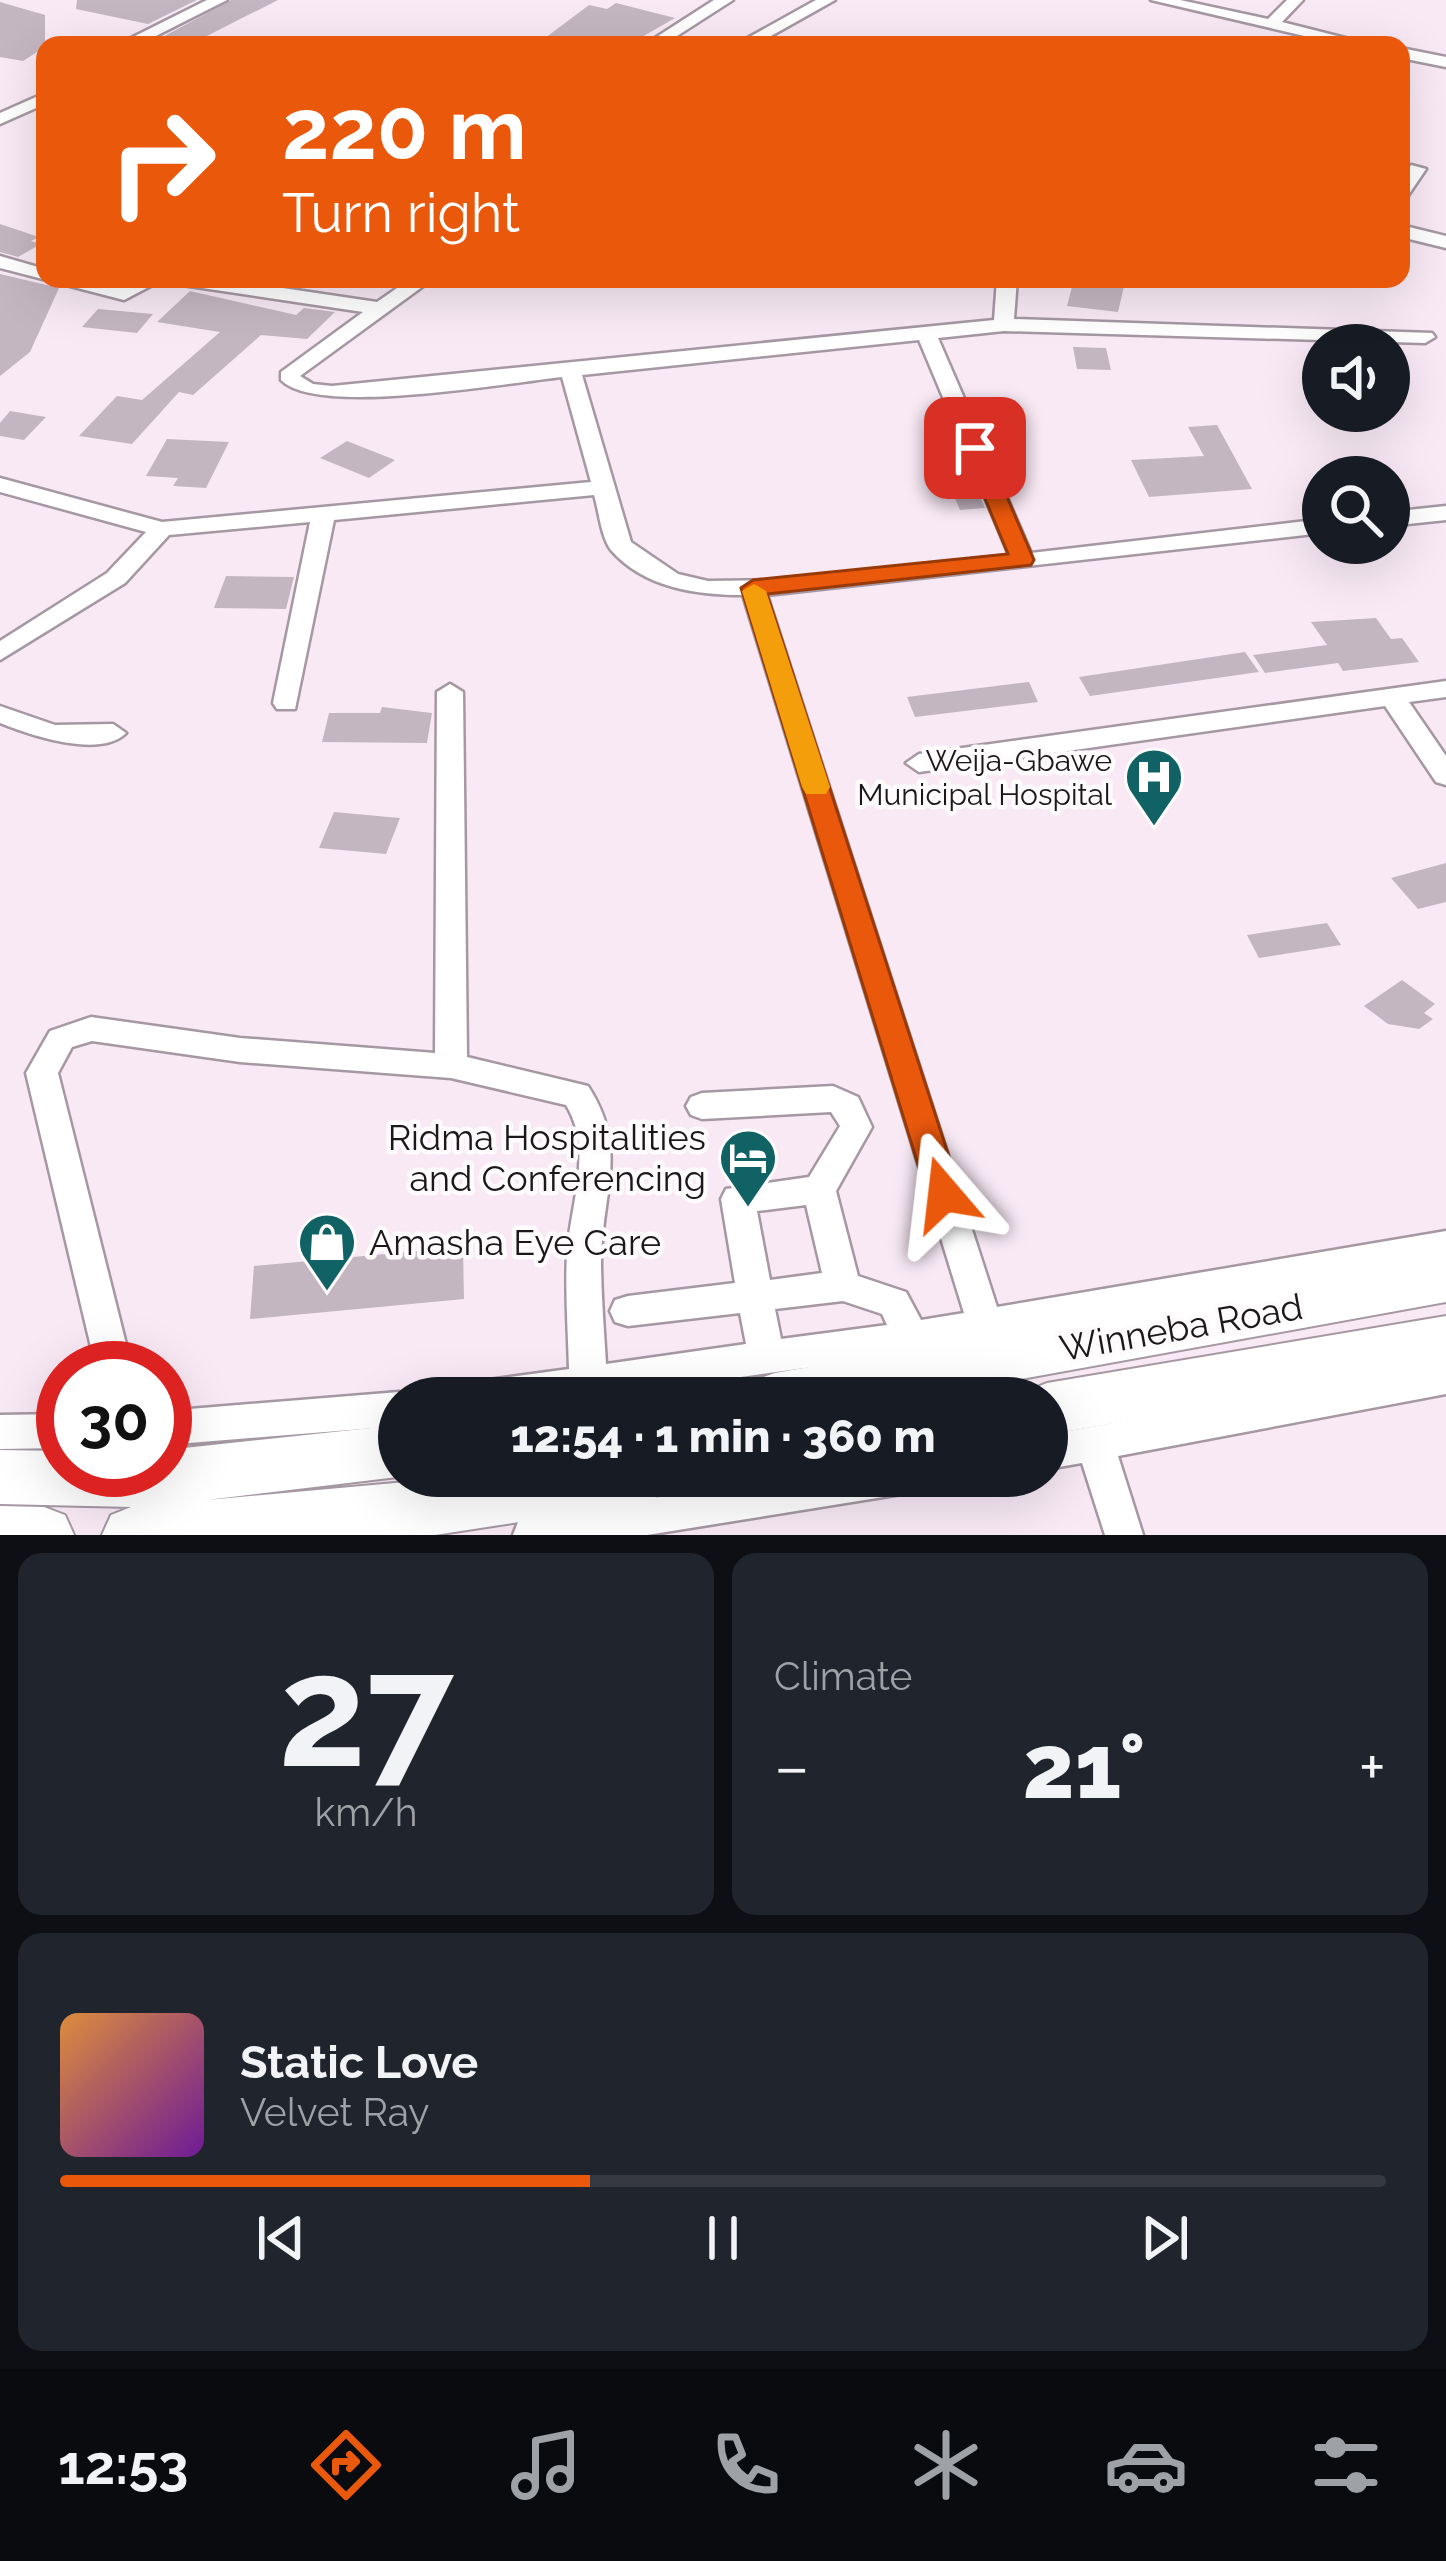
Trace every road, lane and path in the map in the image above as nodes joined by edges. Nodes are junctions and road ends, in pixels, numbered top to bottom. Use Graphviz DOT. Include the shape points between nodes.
graph roads {
  1 [pos="219,0"];
  2 [pos="725,0"];
  3 [pos="827,0"];
  4 [pos="1159,0"];
  5 [pos="1295,0"];
  6 [pos="1270,25"];
  7 [pos="143,36"];
  8 [pos="667,36"];
  9 [pos="760,36"];
  10 [pos="1322,36"];
  11 [pos="1410,55"];
  12 [pos="1446,62"];
  13 [pos="36,102"];
  14 [pos="0,119"];
  15 [pos="1418,169"];
  16 [pos="1410,180"];
  17 [pos="1410,233"];
  18 [pos="1446,242"];
  19 [pos="0,262"];
  20 [pos="36,272"];
  21 [pos="95,288"];
  22 [pos="137,288"];
  23 [pos="276,288"];
  24 [pos="409,288"];
  25 [pos="1006,288"];
  26 [pos="377,308"];
  27 [pos="1004,325"];
  28 [pos="927,335"];
  29 [pos="1425,337"];
  30 [pos="571,372"];
  31 [pos="0,485"];
  32 [pos="607,488"];
  33 [pos="1446,513"];
  34 [pos="323,514"];
  35 [pos="1410,517"];
  36 [pos="1302,528"];
  37 [pos="162,529"];
  38 [pos="1022,560"];
  39 [pos="753,588"];
  40 [pos="0,652"];
  41 [pos="1446,689"];
  42 [pos="450,692"];
  43 [pos="1392,696"];
  44 [pos="286,703"];
  45 [pos="0,714"];
  46 [pos="113,733"];
  47 [pos="919,763"];
  48 [pos="1446,776"];
  49 [pos="451,1066"];
  50 [pos="702,1106"];
  51 [pos="819,1190"];
  52 [pos="1446,1245"];
  53 [pos="1446,1279"];
  54 [pos="843,1286"];
  55 [pos="1290,1290"];
  56 [pos="753,1298"];
  57 [pos="628,1311"];
  58 [pos="985,1324"];
  59 [pos="912,1337"];
  60 [pos="1446,1340"];
  61 [pos="107,1341"];
  62 [pos="588,1377"];
  63 [pos="770,1377"];
  64 [pos="773,1377"];
  65 [pos="776,1377"];
  66 [pos="1446,1378"];
  67 [pos="1321,1383"];
  68 [pos="1068,1407"];
  69 [pos="378,1411"];
  70 [pos="192,1426"];
  71 [pos="36,1431"];
  72 [pos="0,1432"];
  73 [pos="1094,1444"];
  74 [pos="1068,1448"];
  75 [pos="378,1455"];
  76 [pos="0,1477"];
  77 [pos="36,1482"];
  78 [pos="192,1486"];
  79 [pos="192,1496"];
  80 [pos="516,1497"];
  81 [pos="774,1497"];
  82 [pos="0,1534"];
  83 [pos="44,1535"];
  84 [pos="532,1535"];
  85 [pos="1124,1535"];
  1 -- 7 [label="street"];
  2 -- 8 [label="street"];
  3 -- 9 [label="street"];
  4 -- 6 [label="street"];
  5 -- 6 [label="street"];
  6 -- 10 [label="street"];
  11 -- 12 [label="street"];
  13 -- 14 [label="street"];
  15 -- 16 [label="street"];
  17 -- 18 [label="street"];
  19 -- 20 [label="street"];
  21 -- 22 [label="street" via="124,295"];
  23 -- 26 [label="street"];
  24 -- 26 [label="street"];
  25 -- 27 [label="street"];
  26 -- 30 [label="street" via="288,376 293,384 383,389"];
  27 -- 28 [label="street"];
  27 -- 29 [label="street"];
  28 -- 30 [label="street"];
  28 -- 38 [label="street"];
  30 -- 32 [label="street"];
  31 -- 37 [label="street"];
  32 -- 34 [label="street"];
  32 -- 39 [label="street" via="620,545 644,566 689,584"];
  33 -- 35 [label="street"];
  34 -- 37 [label="street"];
  34 -- 44 [label="street"];
  36 -- 38 [label="street"];
  37 -- 40 [label="street" via="116,578"];
  38 -- 39 [label="street"];
  39 -- 58 [label="street"];
  41 -- 43 [label="street"];
  42 -- 49 [label="street"];
  43 -- 47 [label="street"];
  43 -- 48 [label="street"];
  45 -- 46 [label="street" via="52,734"];
  49 -- 61 [label="street" via="91,1029 61,1039 42,1073"];
  49 -- 62 [label="street" via="577,1095 590,1110 598,1149 584,1253"];
  50 -- 51 [label="street" via="843,1102 856,1127"];
  51 -- 54 [label="street"];
  51 -- 56 [label="street" via="738,1199"];
  52 -- 55 [label="street"];
  53 -- 55 [label="highway, Winneba Road"];
  54 -- 56 [label="street"];
  54 -- 59 [label="street" via="894,1303"];
  55 -- 58 [label="street"];
  55 -- 65 [label="highway, Winneba Road"];
  56 -- 57 [label="street"];
  56 -- 63 [label="street"];
  58 -- 59 [label="street"];
  59 -- 64 [label="street"];
  60 -- 67 [label="highway, Winneba Road"];
  66 -- 67 [label="street"];
  67 -- 68 [label="highway, Winneba Road"];
  67 -- 73 [label="street"];
  69 -- 70 [label="street"];
  71 -- 72 [label="street"];
  73 -- 74 [label="street"];
  73 -- 85 [label="street"];
  75 -- 78 [label="highway"];
  76 -- 77 [label="highway"];
  79 -- 80 [label="highway" via="480,1503"];
  81 -- 84 [label="street"];
  82 -- 83 [label="highway"];
}
